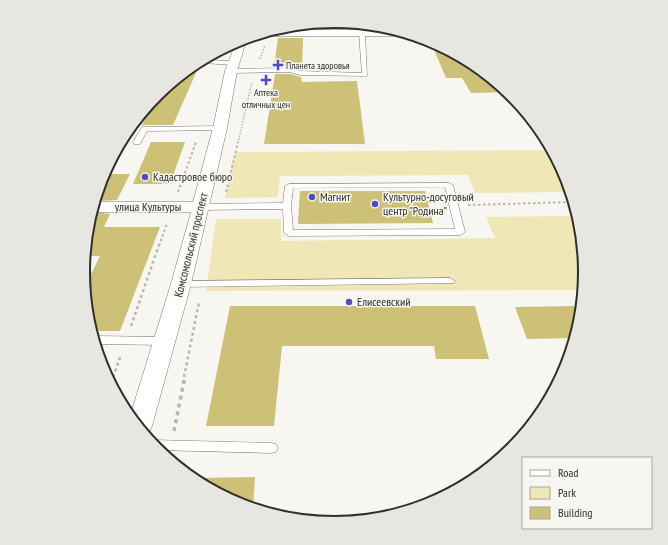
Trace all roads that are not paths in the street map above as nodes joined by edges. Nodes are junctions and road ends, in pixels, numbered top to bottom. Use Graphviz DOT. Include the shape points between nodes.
graph roads {
  1 [pos="286,33"];
  2 [pos="362,33"];
  3 [pos="382,33"];
  4 [pos="240,47"];
  5 [pos="209,63"];
  6 [pos="232,67"];
  7 [pos="220,128"];
  8 [pos="136,142"];
  9 [pos="287,206"];
  10 [pos="99,207"];
  11 [pos="201,207"];
  12 [pos="450,281"];
  13 [pos="181,284"];
  14 [pos="99,340"];
  15 [pos="164,341"];
  16 [pos="141,422"];
  17 [pos="162,446"];
  18 [pos="270,448"];
  1 -- 2 [label="street"];
  2 -- 3 [label="street"];
  2 -- 6 [label="lane" via="365,75 300,73 290,70 255,71"];
  4 -- 6 [label="street, Комсомольский проспект"];
  5 -- 6 [label="lane"];
  6 -- 7 [label="street, Комсомольский проспект"];
  7 -- 8 [label="lane" via="145,129"];
  7 -- 11 [label="street, Комсомольский проспект"];
  9 -- 9 [label="lane" via="289,186 449,185 460,232 289,233"];
  9 -- 11 [label="lane"];
  10 -- 11 [label="street, улица Культуры"];
  11 -- 13 [label="street, Комсомольский проспект"];
  12 -- 13 [label="lane"];
  13 -- 15 [label="street, Комсомольский проспект"];
  14 -- 15 [label="lane"];
  15 -- 16 [label="street, Комсомольский проспект"];
  17 -- 18 [label="lane"];
}
